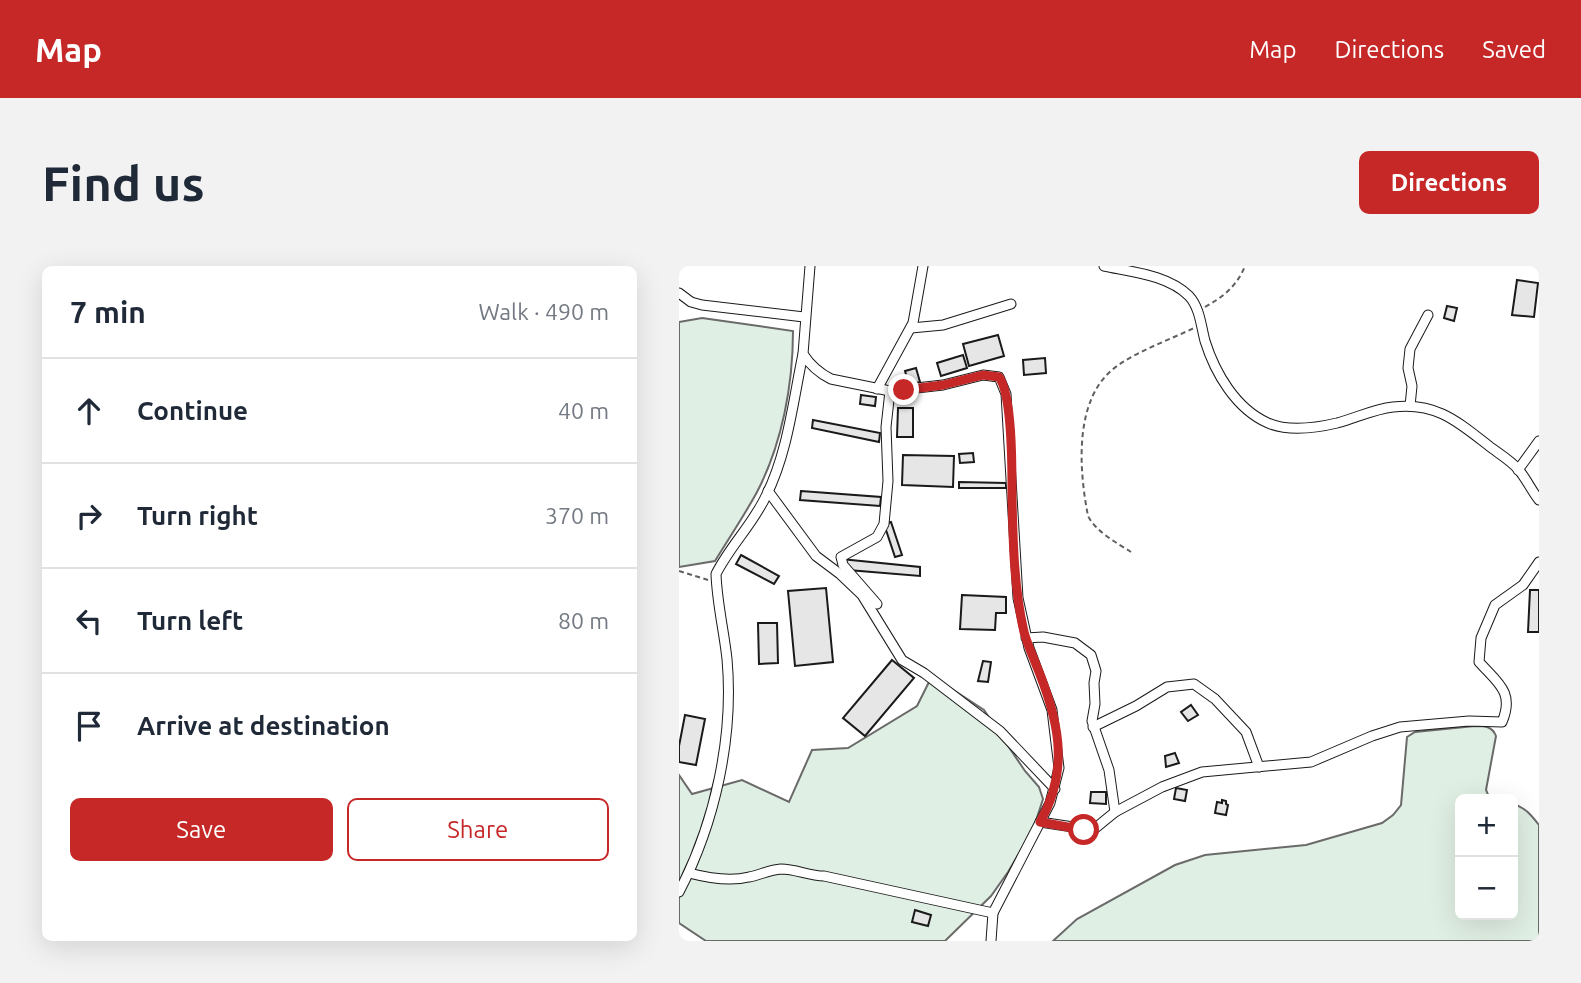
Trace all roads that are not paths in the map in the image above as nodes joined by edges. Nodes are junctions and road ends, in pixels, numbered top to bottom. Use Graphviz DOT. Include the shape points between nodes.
graph roads {
  1 [pos="810,266"];
  2 [pos="923,266"];
  3 [pos="1104,266"];
  4 [pos="680,296"];
  5 [pos="1011,304"];
  6 [pos="1429,315"];
  7 [pos="804,317"];
  8 [pos="911,328"];
  9 [pos="803,354"];
  10 [pos="877,389"];
  11 [pos="890,391"];
  12 [pos="1410,406"];
  13 [pos="1539,441"];
  14 [pos="1518,470"];
  15 [pos="768,491"];
  16 [pos="1539,500"];
  17 [pos="1539,562"];
  18 [pos="877,604"];
  19 [pos="1026,638"];
  20 [pos="1093,727"];
  21 [pos="1259,767"];
  22 [pos="1055,789"];
  23 [pos="1115,812"];
  24 [pos="1040,822"];
  25 [pos="687,877"];
  26 [pos="680,892"];
  27 [pos="993,913"];
  28 [pos="992,941"];
  1 -- 7 [label="street"];
  2 -- 8 [label="street"];
  3 -- 12 [label="street" via="1171,283 1188,296 1198,311 1220,378 1243,405 1270,424 1328,425"];
  4 -- 7 [label="street" via="702,305"];
  5 -- 8 [label="street" via="943,325"];
  6 -- 12 [label="street" via="1410,349"];
  7 -- 9 [label="street"];
  8 -- 10 [label="street"];
  9 -- 10 [label="street" via="831,379"];
  9 -- 15 [label="street" via="787,436"];
  10 -- 11 [label="street"];
  11 -- 18 [label="street" via="884,524 877,537 841,557"];
  11 -- 19 [label="street" via="983,375 1003,382 1018,598"];
  12 -- 14 [label="street" via="1447,415"];
  13 -- 14 [label="street"];
  14 -- 16 [label="street"];
  15 -- 22 [label="street" via="816,556 862,595 902,660 1000,731"];
  15 -- 25 [label="street" via="717,571 727,658 728,726 705,835"];
  17 -- 21 [label="street" via="1523,585 1495,606 1481,638 1479,662 1504,692 1502,722 1400,727 1311,762"];
  19 -- 20 [label="street" via="1075,643 1091,655 1096,671"];
  19 -- 22 [label="street" via="1056,727 1059,768"];
  20 -- 21 [label="street" via="1167,687 1194,684 1246,732"];
  20 -- 23 [label="street" via="1107,762"];
  21 -- 23 [label="street" via="1214,769 1184,777"];
  22 -- 24 [label="street"];
  23 -- 24 [label="street" via="1091,830"];
  24 -- 27 [label="street"];
  25 -- 26 [label="street"];
  25 -- 27 [label="street" via="729,879 795,870"];
  27 -- 28 [label="street"];
}
